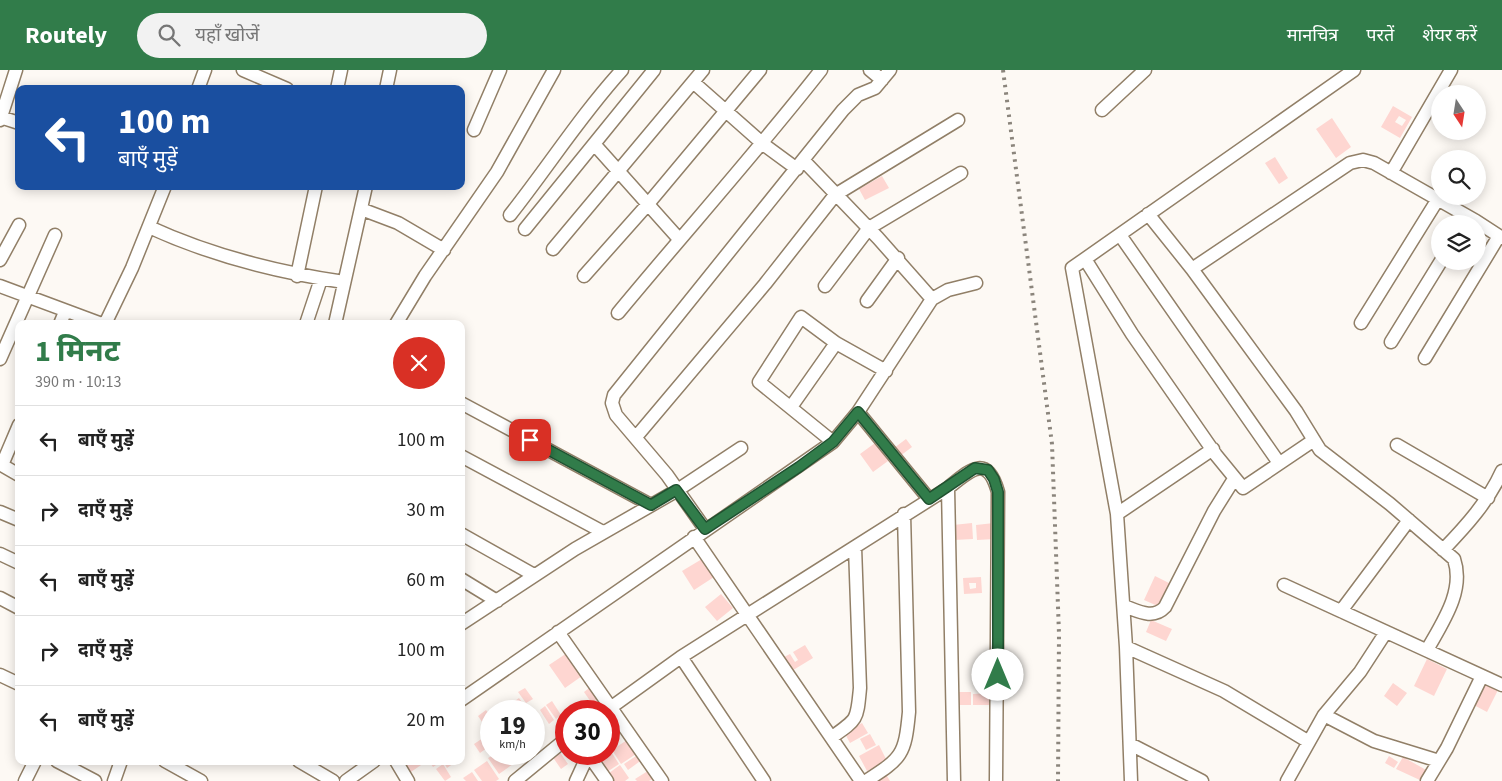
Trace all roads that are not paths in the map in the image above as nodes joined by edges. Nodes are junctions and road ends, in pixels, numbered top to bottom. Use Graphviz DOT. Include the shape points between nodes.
graph roads {
  1 [pos="16,70"];
  2 [pos="205,70"];
  3 [pos="243,70"];
  4 [pos="341,70"];
  5 [pos="390,70"];
  6 [pos="500,70"];
  7 [pos="554,70"];
  8 [pos="622,70"];
  9 [pos="654,70"];
  10 [pos="703,70"];
  11 [pos="760,70"];
  12 [pos="821,70"];
  13 [pos="870,70"];
  14 [pos="1145,70"];
  15 [pos="1354,70"];
  16 [pos="1451,70"];
  17 [pos="886,75"];
  18 [pos="693,82"];
  19 [pos="199,85"];
  20 [pos="278,85"];
  21 [pos="338,85"];
  22 [pos="387,85"];
  23 [pos="1102,110"];
  24 [pos="726,112"];
  25 [pos="0,118"];
  26 [pos="958,120"];
  27 [pos="15,122"];
  28 [pos="474,130"];
  29 [pos="763,144"];
  30 [pos="595,145"];
  31 [pos="800,165"];
  32 [pos="619,171"];
  33 [pos="961,173"];
  34 [pos="1392,174"];
  35 [pos="163,190"];
  36 [pos="315,190"];
  37 [pos="365,190"];
  38 [pos="835,195"];
  39 [pos="1431,196"];
  40 [pos="648,204"];
  41 [pos="1435,205"];
  42 [pos="1445,205"];
  43 [pos="361,209"];
  44 [pos="1148,214"];
  45 [pos="510,215"];
  46 [pos="1459,215"];
  47 [pos="19,225"];
  48 [pos="149,227"];
  49 [pos="869,228"];
  50 [pos="525,229"];
  51 [pos="1486,230"];
  52 [pos="55,235"];
  53 [pos="1120,235"];
  54 [pos="1500,237"];
  55 [pos="679,239"];
  56 [pos="553,248"];
  57 [pos="444,250"];
  58 [pos="898,258"];
  59 [pos="0,260"];
  60 [pos="1085,260"];
  61 [pos="1192,269"];
  62 [pos="1435,270"];
  63 [pos="296,276"];
  64 [pos="584,276"];
  65 [pos="321,279"];
  66 [pos="344,282"];
  67 [pos="976,283"];
  68 [pos="0,286"];
  69 [pos="825,286"];
  70 [pos="27,297"];
  71 [pos="932,299"];
  72 [pos="867,301"];
  73 [pos="618,314"];
  74 [pos="63,318"];
  75 [pos="17,320"];
  76 [pos="77,320"];
  77 [pos="106,320"];
  78 [pos="307,320"];
  79 [pos="336,320"];
  80 [pos="399,320"];
  81 [pos="1361,323"];
  82 [pos="15,325"];
  83 [pos="1391,342"];
  84 [pos="836,343"];
  85 [pos="1425,358"];
  86 [pos="0,359"];
  87 [pos="886,371"];
  88 [pos="465,405"];
  89 [pos="791,408"];
  90 [pos="858,412"];
  91 [pos="15,434"];
  92 [pos="636,437"];
  93 [pos="1314,440"];
  94 [pos="833,442"];
  95 [pos="1397,445"];
  96 [pos="740,448"];
  97 [pos="1212,449"];
  98 [pos="465,458"];
  99 [pos="1279,463"];
  100 [pos="1,465"];
  101 [pos="1502,472"];
  102 [pos="15,474"];
  103 [pos="1234,479"];
  104 [pos="948,488"];
  105 [pos="676,490"];
  106 [pos="1488,498"];
  107 [pos="929,499"];
  108 [pos="651,505"];
  109 [pos="0,512"];
  110 [pos="904,514"];
  111 [pos="1117,514"];
  112 [pos="15,518"];
  113 [pos="1409,520"];
  114 [pos="705,529"];
  115 [pos="603,532"];
  116 [pos="465,536"];
  117 [pos="694,537"];
  118 [pos="855,547"];
  119 [pos="1443,550"];
  120 [pos="0,554"];
  121 [pos="15,560"];
  122 [pos="534,575"];
  123 [pos="465,581"];
  124 [pos="1284,585"];
  125 [pos="0,598"];
  126 [pos="497,600"];
  127 [pos="15,606"];
  128 [pos="1124,606"];
  129 [pos="1341,611"];
  130 [pos="748,614"];
  131 [pos="465,621"];
  132 [pos="558,632"];
  133 [pos="1386,632"];
  134 [pos="1126,647"];
  135 [pos="1427,650"];
  136 [pos="682,657"];
  137 [pos="0,675"];
  138 [pos="1482,676"];
  139 [pos="15,682"];
  140 [pos="1502,685"];
  141 [pos="465,697"];
  142 [pos="602,700"];
  143 [pos="620,701"];
  144 [pos="1324,714"];
  145 [pos="620,726"];
  146 [pos="832,737"];
  147 [pos="1309,742"];
  148 [pos="1130,744"];
  149 [pos="555,748"];
  150 [pos="1439,761"];
  151 [pos="33,765"];
  152 [pos="65,765"];
  153 [pos="120,765"];
  154 [pos="172,765"];
  155 [pos="306,765"];
  156 [pos="368,765"];
  157 [pos="398,765"];
  158 [pos="583,765"];
  159 [pos="596,765"];
  160 [pos="25,781"];
  161 [pos="95,781"];
  162 [pos="114,781"];
  163 [pos="201,781"];
  164 [pos="332,781"];
  165 [pos="346,781"];
  166 [pos="408,781"];
  167 [pos="515,781"];
  168 [pos="576,781"];
  169 [pos="607,781"];
  170 [pos="662,781"];
  171 [pos="764,781"];
  172 [pos="861,781"];
  173 [pos="866,781"];
  174 [pos="954,781"];
  175 [pos="996,781"];
  176 [pos="1131,781"];
  177 [pos="1202,781"];
  178 [pos="1287,781"];
  179 [pos="1427,781"];
  1 -- 25 [label="street"];
  2 -- 19 [label="street"];
  3 -- 20 [label="street"];
  4 -- 21 [label="street"];
  5 -- 22 [label="street"];
  6 -- 28 [label="street"];
  7 -- 57 [label="street" via="497,172"];
  8 -- 45 [label="street" via="583,115 563,147"];
  9 -- 30 [label="street"];
  10 -- 18 [label="street"];
  11 -- 24 [label="street"];
  12 -- 29 [label="street"];
  13 -- 17 [label="street"];
  14 -- 23 [label="street"];
  15 -- 44 [label="street"];
  16 -- 34 [label="street"];
  17 -- 31 [label="street" via="875,88 851,101"];
  18 -- 24 [label="street"];
  18 -- 32 [label="street"];
  24 -- 29 [label="street"];
  24 -- 40 [label="street"];
  25 -- 27 [label="street"];
  26 -- 38 [label="street"];
  29 -- 31 [label="street"];
  29 -- 55 [label="street"];
  30 -- 32 [label="street"];
  30 -- 50 [label="street"];
  31 -- 38 [label="street"];
  31 -- 92 [label="street" via="614,395 612,402 616,415"];
  32 -- 40 [label="street"];
  32 -- 56 [label="street"];
  33 -- 49 [label="street"];
  34 -- 39 [label="street"];
  34 -- 61 [label="street" via="1368,162 1350,163"];
  35 -- 48 [label="street"];
  36 -- 63 [label="street"];
  37 -- 43 [label="street"];
  38 -- 49 [label="street"];
  38 -- 92 [label="street" via="766,284"];
  40 -- 55 [label="street"];
  40 -- 64 [label="street"];
  41 -- 81 [label="street"];
  42 -- 46 [label="street"];
  43 -- 57 [label="street" via="398,223"];
  43 -- 66 [label="street"];
  44 -- 53 [label="street"];
  44 -- 61 [label="street"];
  47 -- 59 [label="street"];
  48 -- 63 [label="street" via="204,251"];
  48 -- 77 [label="street"];
  49 -- 58 [label="street"];
  49 -- 69 [label="street"];
  51 -- 54 [label="street"];
  52 -- 70 [label="street"];
  53 -- 60 [label="street"];
  53 -- 99 [label="street"];
  54 -- 85 [label="street"];
  55 -- 73 [label="street"];
  57 -- 80 [label="street"];
  58 -- 71 [label="street"];
  58 -- 72 [label="street"];
  60 -- 97 [label="street"];
  60 -- 111 [label="street" via="1072,268"];
  61 -- 93 [label="street"];
  62 -- 83 [label="street"];
  63 -- 65 [label="street"];
  65 -- 66 [label="street"];
  65 -- 78 [label="street"];
  66 -- 79 [label="street"];
  67 -- 71 [label="street"];
  68 -- 70 [label="street"];
  70 -- 74 [label="street"];
  70 -- 75 [label="street"];
  71 -- 87 [label="street"];
  74 -- 76 [label="street"];
  82 -- 86 [label="street"];
  84 -- 87 [label="street"];
  84 -- 89 [label="street"];
  84 -- 89 [label="street" via="801,317 758,382"];
  87 -- 90 [label="street"];
  88 -- 108 [label="street"];
  89 -- 94 [label="street"];
  90 -- 94 [label="street"];
  90 -- 107 [label="street"];
  91 -- 100 [label="street"];
  92 -- 105 [label="street"];
  93 -- 99 [label="street"];
  93 -- 113 [label="street" via="1332,461"];
  94 -- 114 [label="street"];
  95 -- 106 [label="street"];
  96 -- 105 [label="street"];
  97 -- 103 [label="street"];
  97 -- 111 [label="street"];
  98 -- 115 [label="street"];
  99 -- 103 [label="street" via="1243,488"];
  100 -- 102 [label="street"];
  101 -- 106 [label="street"];
  103 -- 128 [label="street" via="1165,607 1152,614"];
  104 -- 107 [label="street"];
  104 -- 174 [label="street"];
  104 -- 175 [label="street" via="975,468 983,468 994,479 998,492"];
  105 -- 108 [label="street"];
  105 -- 114 [label="street"];
  106 -- 119 [label="street"];
  107 -- 110 [label="street"];
  108 -- 115 [label="street"];
  109 -- 112 [label="street"];
  110 -- 118 [label="street"];
  110 -- 173 [label="street" via="907,734 899,758"];
  111 -- 128 [label="street"];
  113 -- 119 [label="street"];
  113 -- 129 [label="street"];
  114 -- 117 [label="street"];
  115 -- 122 [label="street"];
  116 -- 122 [label="street"];
  117 -- 130 [label="street"];
  117 -- 132 [label="street"];
  118 -- 130 [label="street"];
  118 -- 146 [label="street" via="858,712 855,721"];
  119 -- 135 [label="street" via="1457,566 1455,594"];
  120 -- 121 [label="street"];
  122 -- 126 [label="street"];
  123 -- 126 [label="street"];
  124 -- 129 [label="street"];
  125 -- 127 [label="street"];
  126 -- 131 [label="street"];
  128 -- 134 [label="street"];
  129 -- 133 [label="street"];
  130 -- 136 [label="street"];
  130 -- 146 [label="street"];
  132 -- 141 [label="street"];
  132 -- 142 [label="street"];
  133 -- 135 [label="street"];
  133 -- 144 [label="street" via="1360,672"];
  134 -- 147 [label="street" via="1224,691"];
  134 -- 148 [label="street"];
  135 -- 138 [label="street"];
  136 -- 143 [label="street"];
  136 -- 171 [label="street"];
  137 -- 139 [label="street"];
  138 -- 140 [label="street"];
  138 -- 150 [label="street"];
  144 -- 147 [label="street"];
  144 -- 150 [label="street" via="1374,741"];
  145 -- 170 [label="street"];
  146 -- 172 [label="street"];
  147 -- 178 [label="street"];
  148 -- 176 [label="street"];
  148 -- 177 [label="street"];
  149 -- 167 [label="street"];
  150 -- 179 [label="street"];
  151 -- 160 [label="street"];
  152 -- 161 [label="street"];
  153 -- 162 [label="street"];
  154 -- 163 [label="street"];
  155 -- 164 [label="street"];
  156 -- 165 [label="street"];
  157 -- 166 [label="street"];
  158 -- 168 [label="street"];
  159 -- 169 [label="street"];
}
